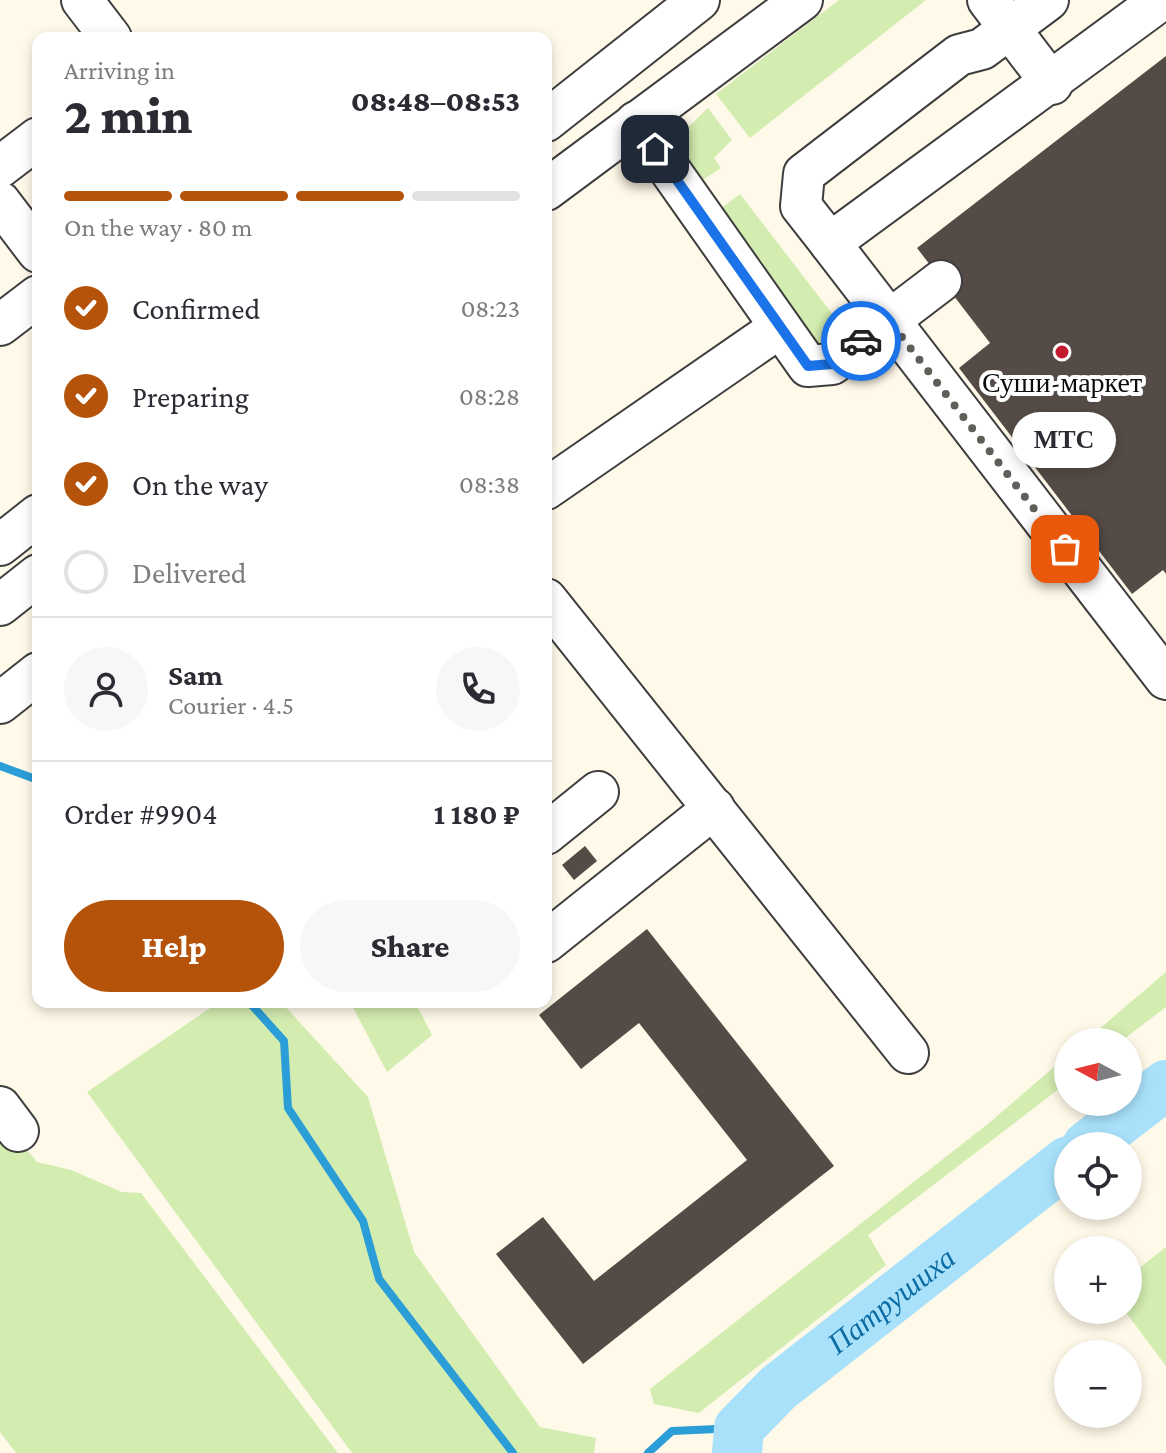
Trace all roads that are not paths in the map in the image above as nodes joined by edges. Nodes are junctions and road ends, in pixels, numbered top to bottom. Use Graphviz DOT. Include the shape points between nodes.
graph roads {
  1 [pos="82,0"];
  2 [pos="699,0"];
  3 [pos="802,0"];
  4 [pos="1048,0"];
  5 [pos="1161,0"];
  6 [pos="998,14"];
  7 [pos="106,32"];
  8 [pos="1052,84"];
  9 [pos="552,116"];
  10 [pos="636,122"];
  11 [pos="32,143"];
  12 [pos="0,167"];
  13 [pos="552,185"];
  14 [pos="0,202"];
  15 [pos="830,243"];
  16 [pos="32,244"];
  17 [pos="941,281"];
  18 [pos="32,301"];
  19 [pos="888,319"];
  20 [pos="0,325"];
  21 [pos="779,328"];
  22 [pos="552,485"];
  23 [pos="32,520"];
  24 [pos="0,545"];
  25 [pos="552,606"];
  26 [pos="32,678"];
  27 [pos="1166,678"];
  28 [pos="0,703"];
  29 [pos="598,792"];
  30 [pos="714,808"];
  31 [pos="552,829"];
  32 [pos="552,937"];
  33 [pos="908,1053"];
  1 -- 7 [label="street"];
  2 -- 9 [label="street"];
  3 -- 10 [label="street"];
  4 -- 6 [label="street"];
  5 -- 8 [label="street"];
  6 -- 8 [label="street"];
  6 -- 15 [label="street" via="982,49 959,55 804,174 801,206"];
  8 -- 15 [label="street"];
  10 -- 13 [label="street"];
  10 -- 21 [label="street"];
  11 -- 12 [label="street"];
  14 -- 16 [label="street"];
  15 -- 19 [label="street"];
  17 -- 19 [label="street"];
  18 -- 20 [label="street"];
  19 -- 21 [label="street" via="832,364 808,366"];
  19 -- 27 [label="street"];
  21 -- 22 [label="street"];
  23 -- 24 [label="street"];
  25 -- 30 [label="street"];
  26 -- 28 [label="street"];
  29 -- 31 [label="street"];
  30 -- 32 [label="street"];
  30 -- 33 [label="street"];
}
